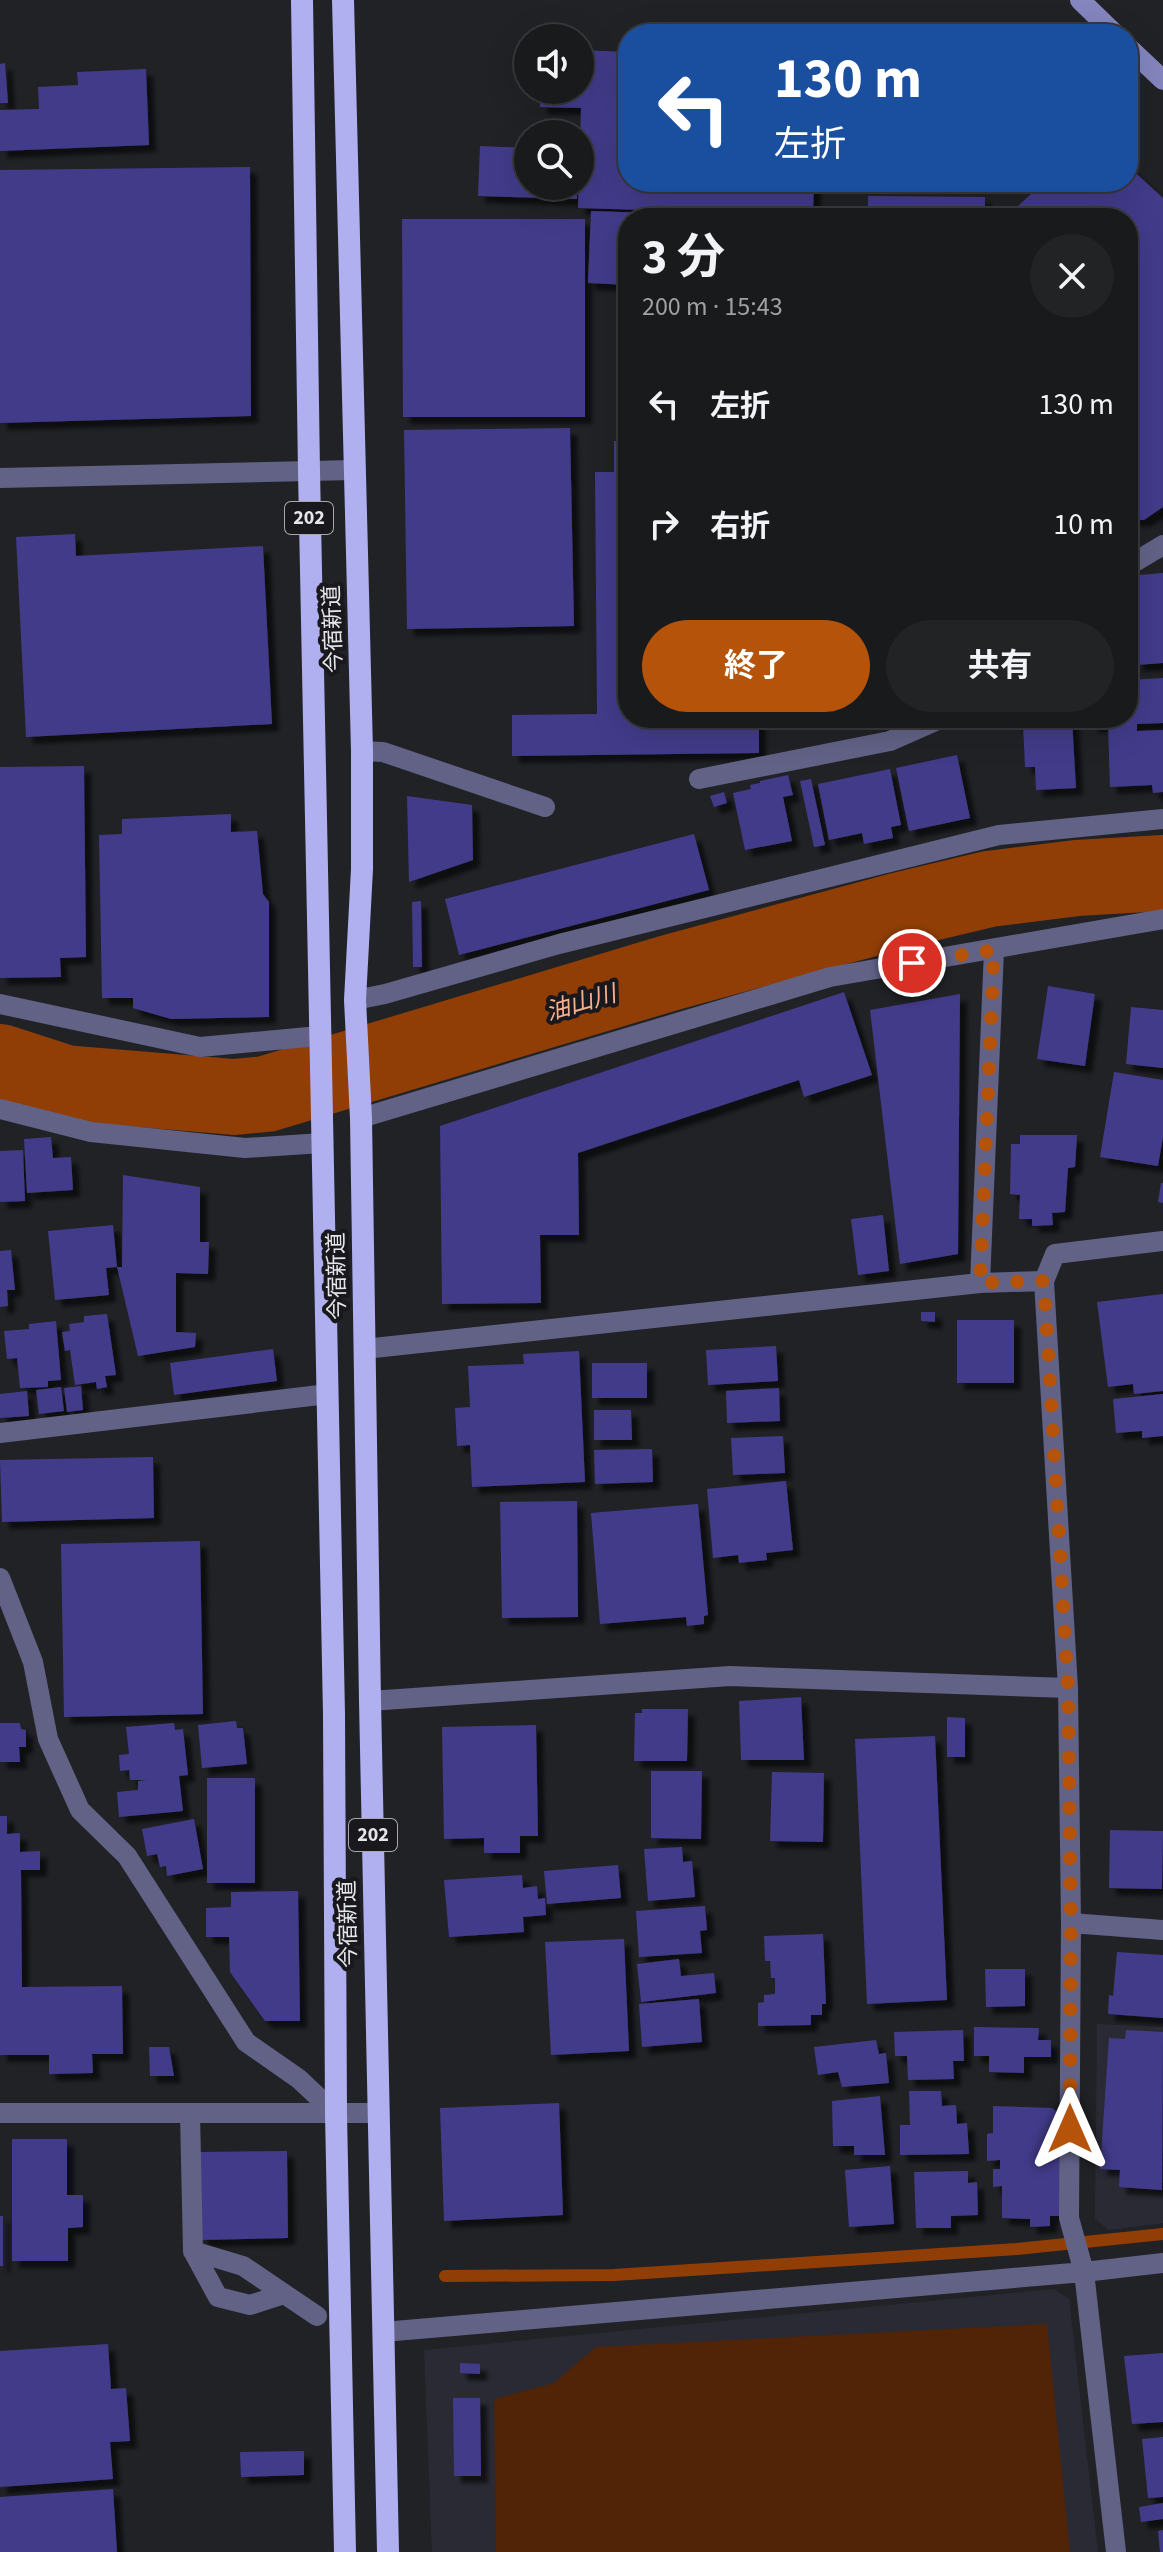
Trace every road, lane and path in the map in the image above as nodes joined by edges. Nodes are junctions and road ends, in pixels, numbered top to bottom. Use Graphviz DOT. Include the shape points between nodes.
graph roads {
  1 [pos="302,0"];
  2 [pos="343,0"];
  3 [pos="1080,0"];
  4 [pos="1105,24"];
  5 [pos="1138,56"];
  6 [pos="1163,80"];
  7 [pos="354,470"];
  8 [pos="309,471"];
  9 [pos="0,478"];
  10 [pos="1163,545"];
  11 [pos="1138,560"];
  12 [pos="919,728"];
  13 [pos="362,751"];
  14 [pos="699,779"];
  15 [pos="545,807"];
  16 [pos="1163,819"];
  17 [pos="1163,919"];
  18 [pos="994,950"];
  19 [pos="355,1000"];
  20 [pos="0,1004"];
  21 [pos="319,1036"];
  22 [pos="0,1109"];
  23 [pos="361,1118"];
  24 [pos="322,1143"];
  25 [pos="1163,1241"];
  26 [pos="1044,1281"];
  27 [pos="980,1283"];
  28 [pos="364,1349"];
  29 [pos="328,1394"];
  30 [pos="0,1433"];
  31 [pos="0,1578"];
  32 [pos="1068,1688"];
  33 [pos="370,1701"];
  34 [pos="1071,1923"];
  35 [pos="1163,1930"];
  36 [pos="0,2113"];
  37 [pos="378,2113"];
  38 [pos="190,2114"];
  39 [pos="336,2114"];
  40 [pos="193,2251"];
  41 [pos="1163,2263"];
  42 [pos="1084,2272"];
  43 [pos="284,2294"];
  44 [pos="317,2316"];
  45 [pos="383,2332"];
  46 [pos="345,2552"];
  47 [pos="388,2552"];
  48 [pos="1116,2552"];
  1 -- 8 [label="highway, 今宿新道 / 202"];
  2 -- 7 [label="highway, 今宿新道 / 202"];
  3 -- 4 [label="main road"];
  5 -- 6 [label="main road"];
  7 -- 8 [label="street"];
  7 -- 13 [label="highway, 今宿新道 / 202"];
  8 -- 9 [label="street"];
  8 -- 21 [label="highway, 今宿新道 / 202"];
  10 -- 11 [label="street"];
  12 -- 14 [label="street" via="890,741"];
  13 -- 15 [label="street" via="383,752"];
  13 -- 19 [label="highway, 今宿新道 / 202"];
  16 -- 19 [label="street" via="999,835"];
  17 -- 18 [label="street"];
  18 -- 23 [label="street" via="830,977"];
  18 -- 27 [label="street"];
  19 -- 23 [label="highway, 今宿新道 / 202"];
  20 -- 21 [label="street" via="200,1047"];
  21 -- 24 [label="highway, 今宿新道 / 202"];
  22 -- 24 [label="street" via="91,1132 245,1148"];
  23 -- 28 [label="highway, 今宿新道 / 202"];
  24 -- 29 [label="highway, 今宿新道 / 202"];
  25 -- 26 [label="street" via="1055,1254"];
  26 -- 27 [label="street"];
  26 -- 32 [label="street"];
  27 -- 28 [label="street"];
  28 -- 33 [label="highway, 今宿新道 / 202"];
  29 -- 30 [label="street"];
  29 -- 39 [label="highway, 今宿新道 / 202"];
  31 -- 39 [label="street" via="33,1662 48,1739 80,1810 127,1856 246,2042 299,2079"];
  32 -- 33 [label="street" via="730,1676"];
  32 -- 34 [label="street"];
  33 -- 37 [label="highway, 今宿新道 / 202"];
  34 -- 35 [label="street"];
  34 -- 42 [label="street" via="1069,2218"];
  36 -- 38 [label="street"];
  37 -- 39 [label="street"];
  37 -- 45 [label="highway, 今宿新道 / 202"];
  38 -- 39 [label="street"];
  38 -- 40 [label="street"];
  39 -- 46 [label="highway, 今宿新道 / 202"];
  40 -- 43 [label="street" via="243,2266"];
  40 -- 43 [label="street" via="218,2297 250,2305"];
  41 -- 42 [label="street"];
  42 -- 45 [label="street"];
  42 -- 48 [label="street"];
  43 -- 44 [label="street"];
  45 -- 47 [label="highway, 今宿新道 / 202"];
}
